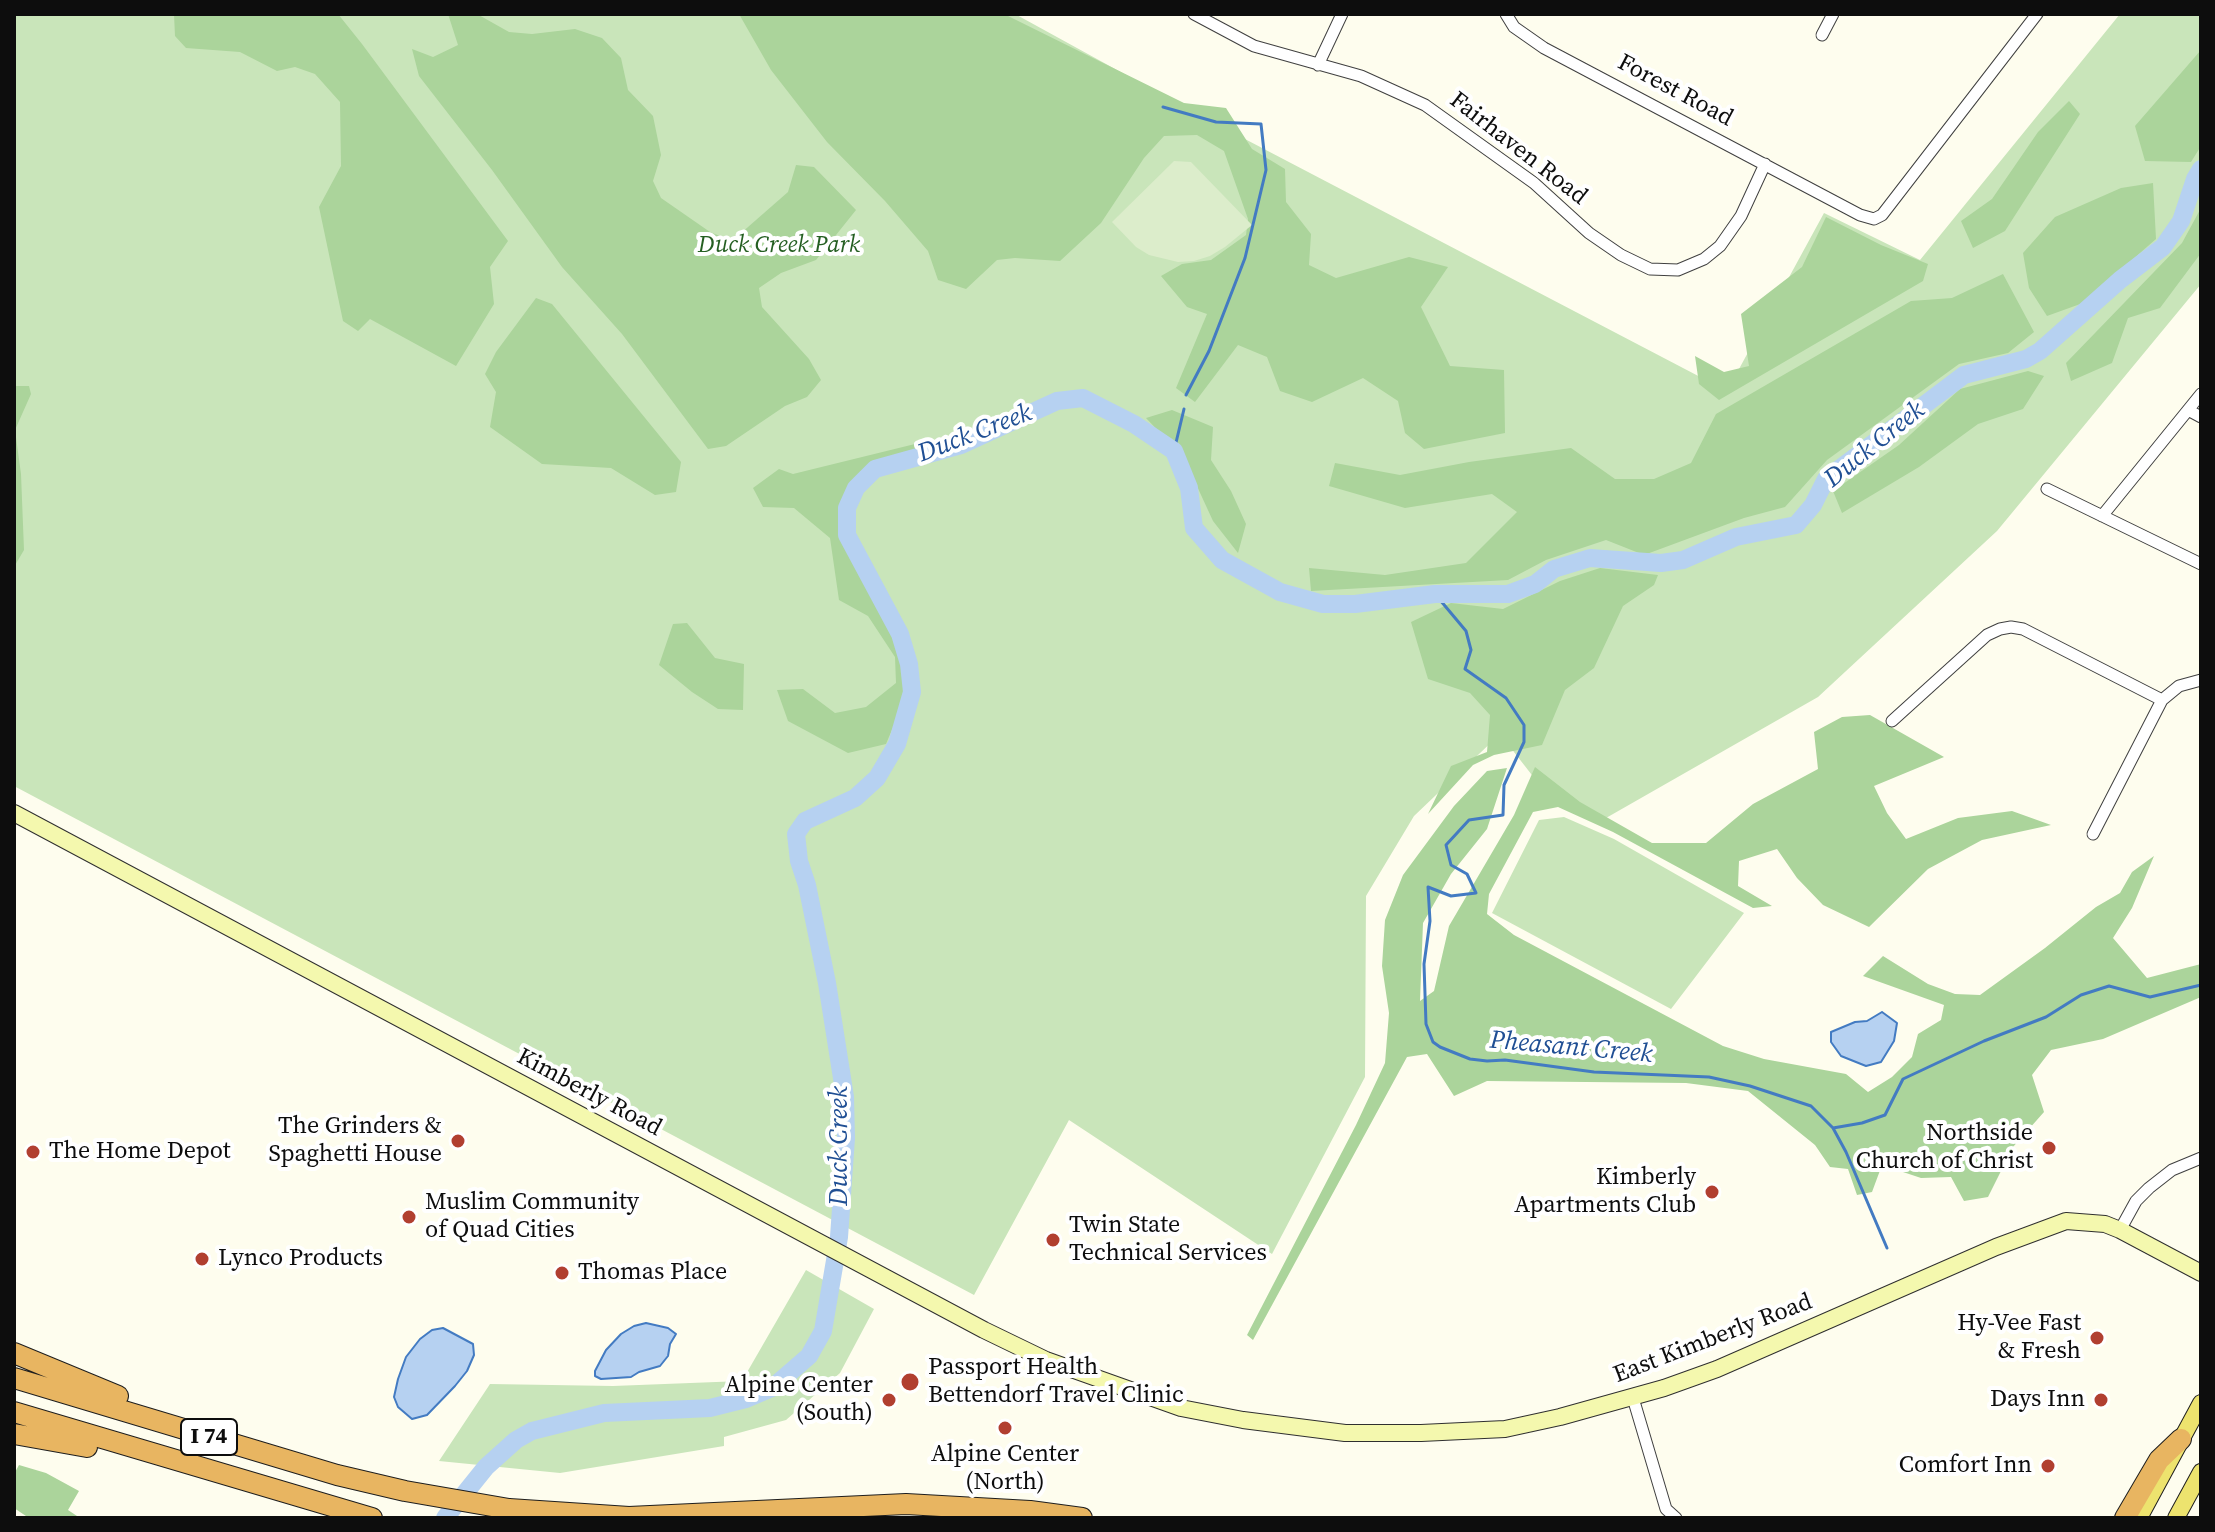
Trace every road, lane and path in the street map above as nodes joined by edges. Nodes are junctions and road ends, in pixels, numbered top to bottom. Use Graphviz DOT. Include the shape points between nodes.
graph roads {
  1 [pos="1194,14"];
  2 [pos="1342,14"];
  3 [pos="1506,14"];
  4 [pos="1833,14"];
  5 [pos="2037,14"];
  6 [pos="1822,35"];
  7 [pos="1318,65"];
  8 [pos="1765,164"];
  9 [pos="2201,394"];
  10 [pos="2188,410"];
  11 [pos="2201,417"];
  12 [pos="2047,489"];
  13 [pos="2102,516"];
  14 [pos="2201,564"];
  15 [pos="2201,680"];
  16 [pos="2162,700"];
  17 [pos="1892,721"];
  18 [pos="14,813"];
  19 [pos="2093,834"];
  20 [pos="2201,1158"];
  21 [pos="2120,1230"];
  22 [pos="2201,1273"];
  23 [pos="14,1353"];
  24 [pos="14,1378"];
  25 [pos="1149,1398"];
  26 [pos="1633,1398"];
  27 [pos="2201,1403"];
  28 [pos="14,1412"];
  29 [pos="14,1434"];
  30 [pos="213,1438"];
  31 [pos="2181,1439"];
  32 [pos="170,1459"];
  33 [pos="2201,1472"];
  34 [pos="372,1518"];
  35 [pos="1082,1518"];
  36 [pos="1676,1518"];
  37 [pos="2125,1518"];
  38 [pos="2139,1518"];
  39 [pos="2176,1518"];
  1 -- 7 [label="street, Fairhaven Road" via="1254,46"];
  2 -- 7 [label="street"];
  3 -- 8 [label="street, Forest Road" via="1514,27 1544,48"];
  4 -- 6 [label="street"];
  5 -- 8 [label="street, Forest Road" via="1882,215 1860,215"];
  7 -- 8 [label="street, Fairhaven Road" via="1361,76 1425,105 1534,183 1589,233 1650,269 1678,270 1720,246"];
  9 -- 10 [label="street"];
  10 -- 11 [label="street"];
  10 -- 13 [label="street"];
  12 -- 13 [label="street"];
  13 -- 14 [label="street"];
  15 -- 16 [label="street" via="2179,686"];
  16 -- 17 [label="street" via="2011,627 1987,635"];
  16 -- 19 [label="street"];
  18 -- 25 [label="main road, Kimberly Road" via="872,1272 1046,1360"];
  20 -- 21 [label="street" via="2172,1170 2149,1188"];
  21 -- 22 [label="main road, East Kimberly Road"];
  21 -- 26 [label="main road, East Kimberly Road" via="2082,1221 2044,1228 1717,1369"];
  23 -- 30 [label="highway" via="167,1413"];
  24 -- 30 [label="highway, I 74"];
  25 -- 26 [label="main road, East Kimberly Road" via="1295,1428 1403,1434 1505,1429"];
  26 -- 36 [label="street" via="1666,1509"];
  27 -- 31 [label="main road"];
  28 -- 32 [label="highway, I 74"];
  29 -- 32 [label="highway" via="132,1458"];
  30 -- 35 [label="highway, I 74" via="405,1491 544,1512 629,1517 906,1504"];
  31 -- 37 [label="highway" via="2159,1460"];
  31 -- 38 [label="main road"];
  32 -- 34 [label="highway, I 74"];
  33 -- 39 [label="main road"];
}
